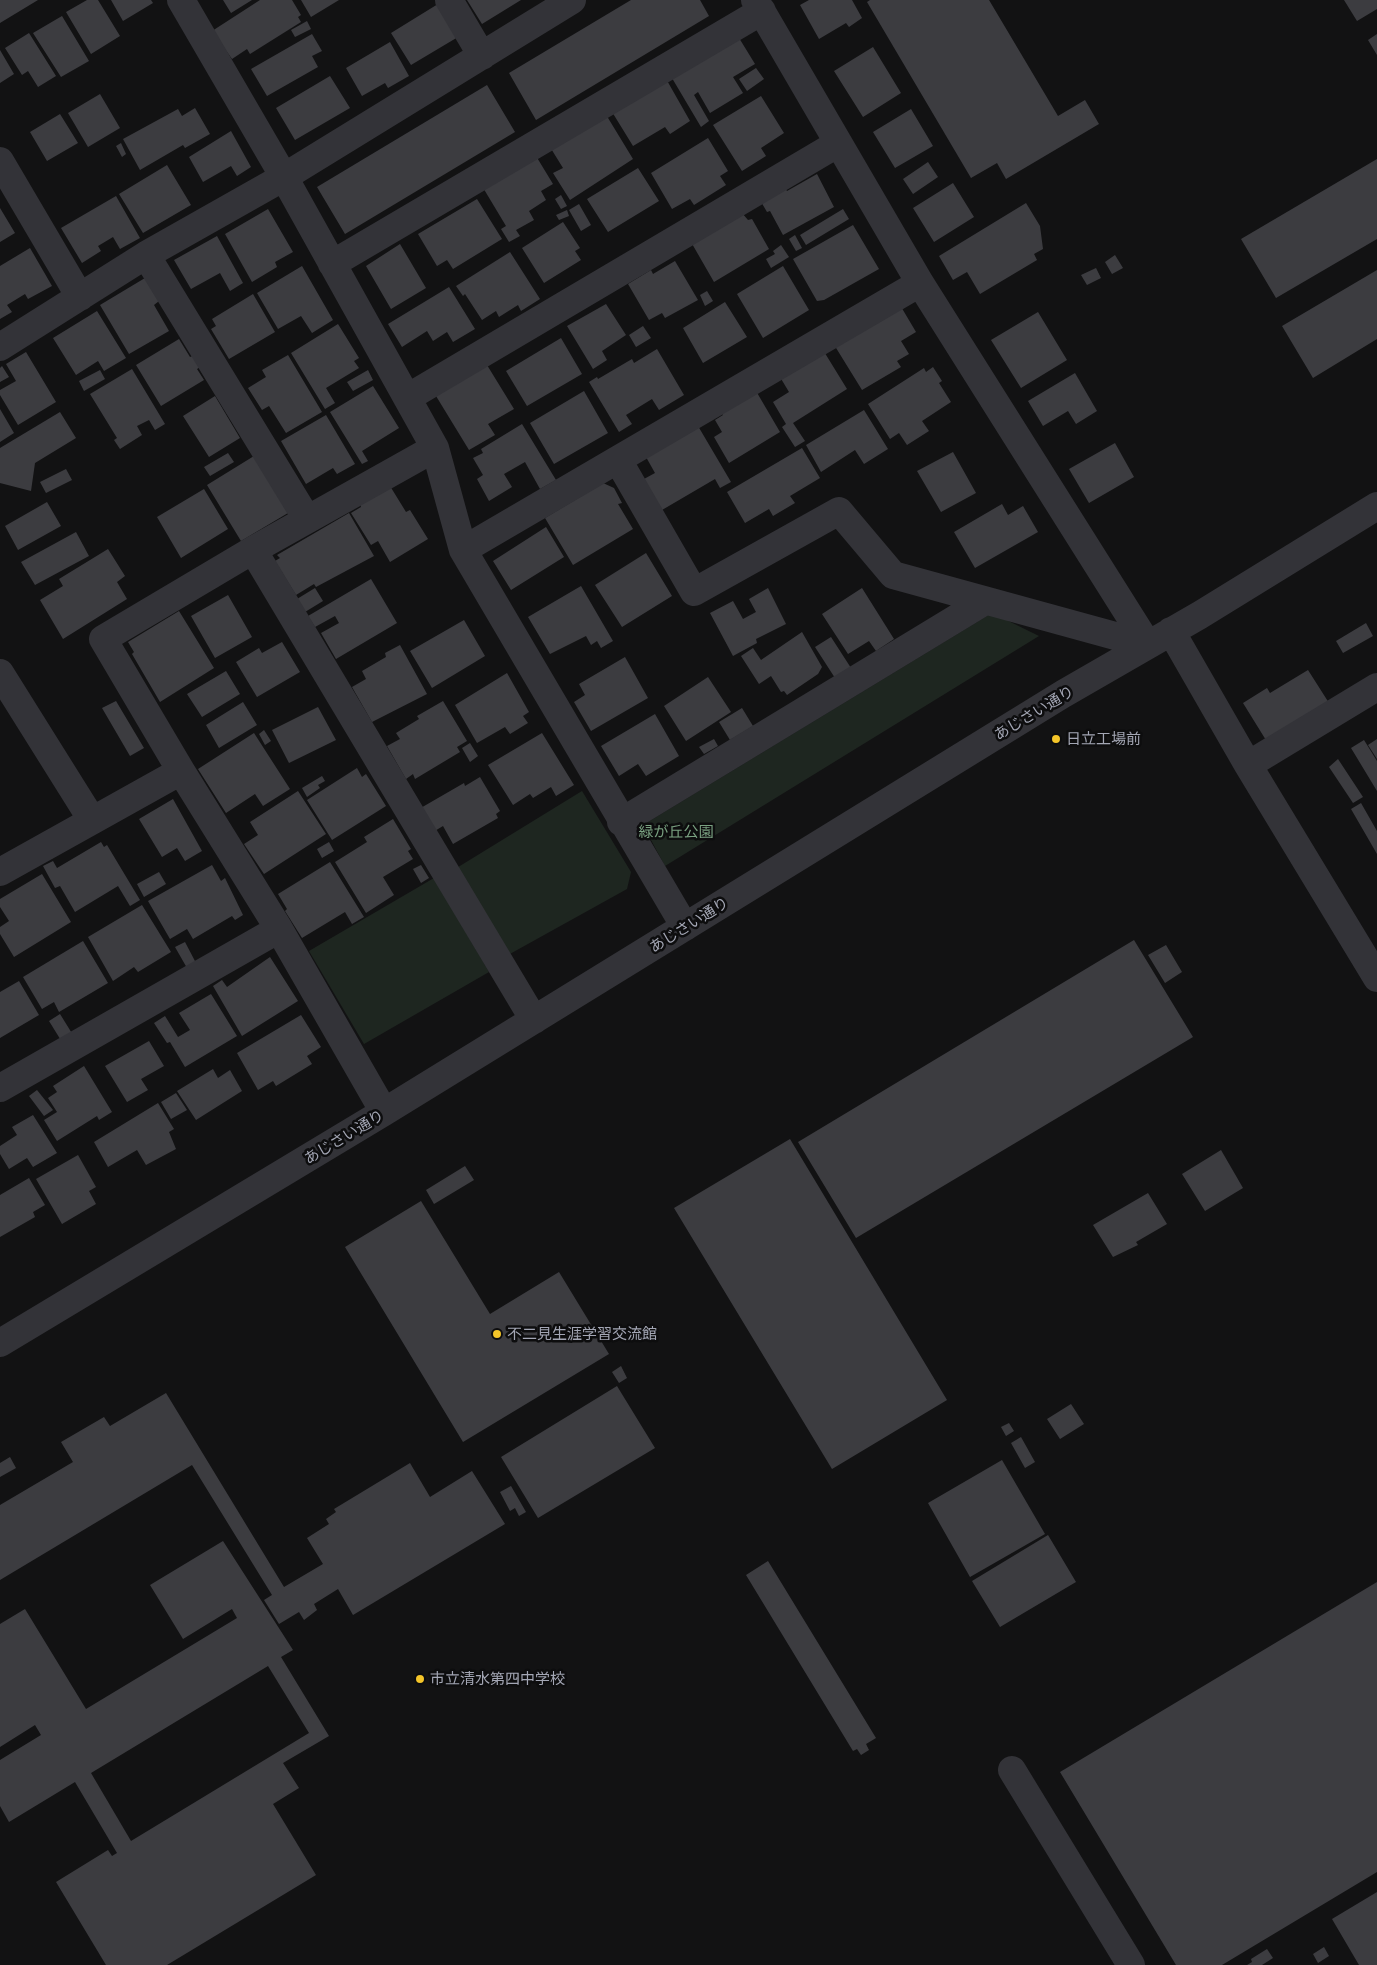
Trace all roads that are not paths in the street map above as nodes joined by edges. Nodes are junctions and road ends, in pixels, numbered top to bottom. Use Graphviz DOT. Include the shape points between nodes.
graph roads {
  1 [pos="181,0"];
  2 [pos="449,0"];
  3 [pos="572,0"];
  4 [pos="758,6"];
  5 [pos="482,56"];
  6 [pos="837,144"];
  7 [pos="0,161"];
  8 [pos="284,177"];
  9 [pos="146,256"];
  10 [pos="332,264"];
  11 [pos="920,283"];
  12 [pos="80,297"];
  13 [pos="0,347"];
  14 [pos="407,398"];
  15 [pos="435,448"];
  16 [pos="618,460"];
  17 [pos="1377,506"];
  18 [pos="307,520"];
  19 [pos="253,550"];
  20 [pos="463,550"];
  21 [pos="985,601"];
  22 [pos="1160,638"];
  23 [pos="0,673"];
  24 [pos="1377,687"];
  25 [pos="1248,765"];
  26 [pos="181,771"];
  27 [pos="92,820"];
  28 [pos="621,822"];
  29 [pos="0,872"];
  30 [pos="685,927"];
  31 [pos="279,929"];
  32 [pos="1377,978"];
  33 [pos="534,1020"];
  34 [pos="0,1088"];
  35 [pos="384,1112"];
  36 [pos="0,1342"];
  37 [pos="1012,1770"];
  38 [pos="1131,1965"];
  1 -- 8 [label="street"];
  2 -- 5 [label="street"];
  3 -- 5 [label="street"];
  4 -- 6 [label="street"];
  4 -- 10 [label="street"];
  5 -- 8 [label="street"];
  6 -- 11 [label="street"];
  6 -- 14 [label="street"];
  7 -- 12 [label="street"];
  8 -- 9 [label="street"];
  8 -- 10 [label="street"];
  9 -- 12 [label="street"];
  9 -- 18 [label="street"];
  10 -- 14 [label="street"];
  11 -- 16 [label="street"];
  11 -- 22 [label="street"];
  12 -- 13 [label="street"];
  14 -- 15 [label="street"];
  15 -- 18 [label="street"];
  15 -- 20 [label="street"];
  16 -- 20 [label="street"];
  16 -- 21 [label="street" via="694,592 839,511 893,575"];
  17 -- 22 [label="street, あじさい通り"];
  18 -- 19 [label="street"];
  19 -- 26 [label="street" via="104,639"];
  19 -- 33 [label="street"];
  20 -- 28 [label="street"];
  21 -- 22 [label="street"];
  21 -- 28 [label="street"];
  22 -- 25 [label="street"];
  22 -- 30 [label="street, あじさい通り" via="1063,694"];
  23 -- 27 [label="street"];
  24 -- 25 [label="street"];
  25 -- 32 [label="street"];
  26 -- 27 [label="street"];
  26 -- 31 [label="street"];
  27 -- 29 [label="street"];
  28 -- 30 [label="street"];
  30 -- 33 [label="street, あじさい通り"];
  31 -- 34 [label="street"];
  31 -- 35 [label="street"];
  33 -- 35 [label="street, あじさい通り"];
  35 -- 36 [label="street, あじさい通り"];
  37 -- 38 [label="street"];
}
